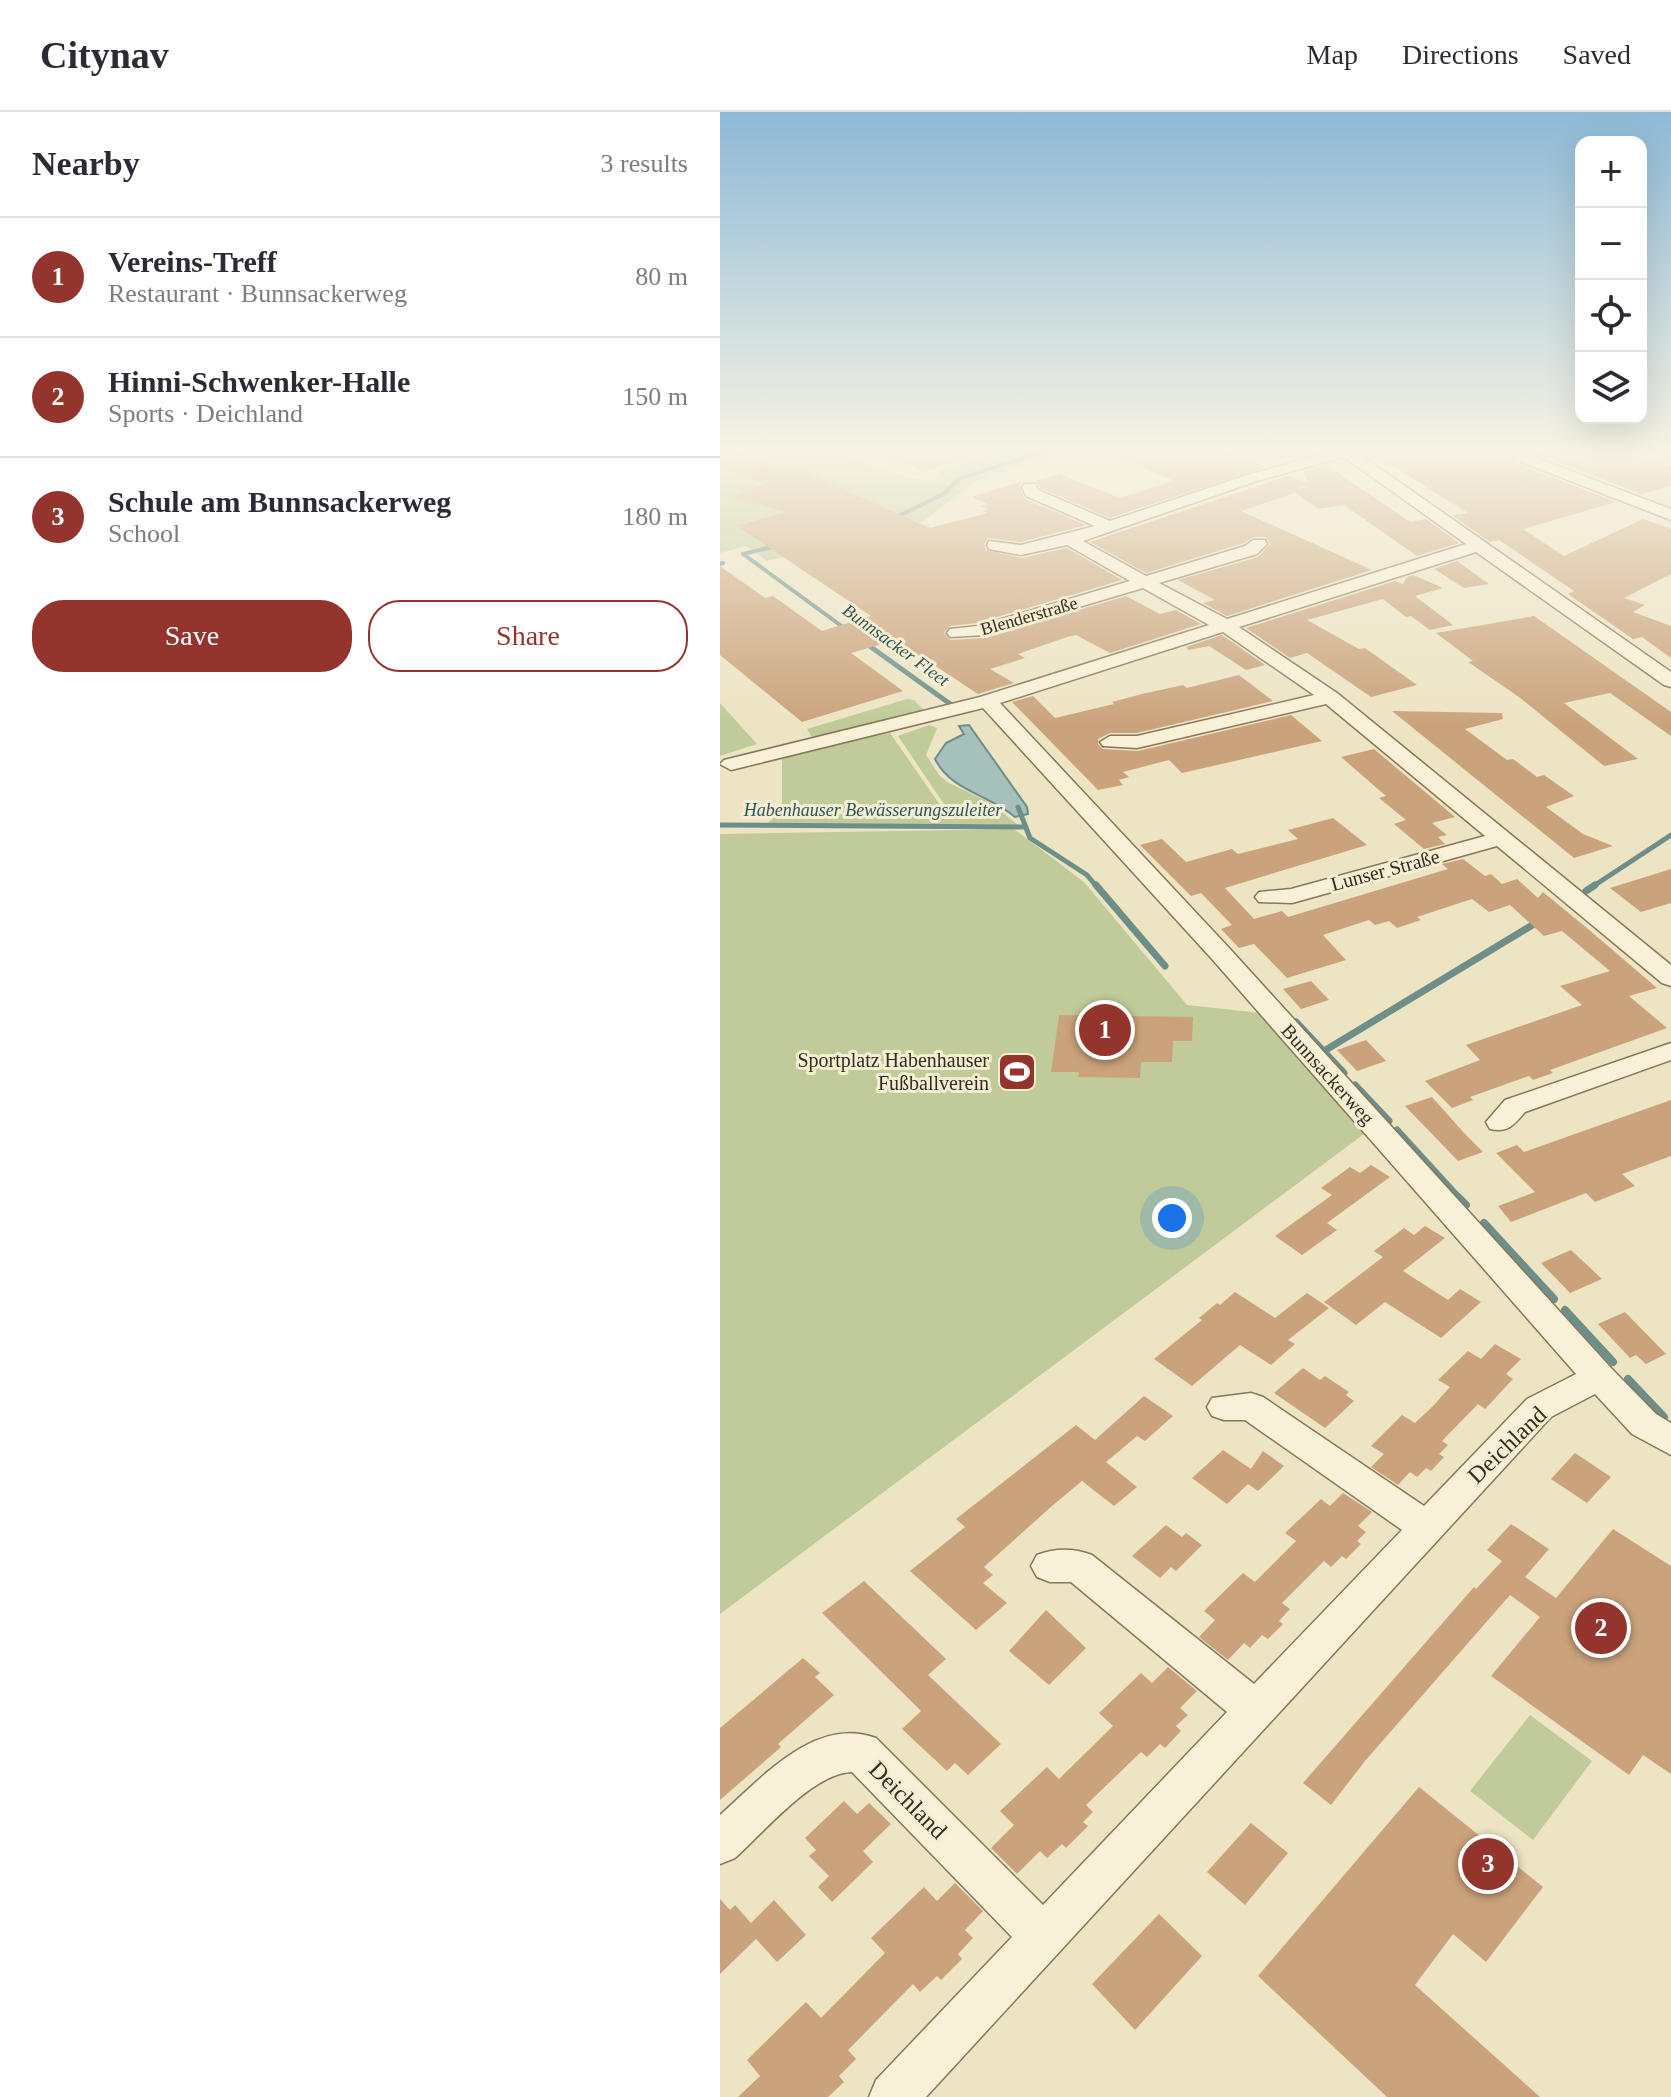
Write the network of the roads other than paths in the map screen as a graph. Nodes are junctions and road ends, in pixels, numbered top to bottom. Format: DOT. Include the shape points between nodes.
graph roads {
  1 [pos="1069,540"];
  2 [pos="1468,540"];
  3 [pos="1259,544"];
  4 [pos="995,545"];
  5 [pos="1477,546"];
  6 [pos="1147,582"];
  7 [pos="1227,627"];
  8 [pos="956,633"];
  9 [pos="1671,681"];
  10 [pos="1330,697"];
  11 [pos="987,701"];
  12 [pos="1110,742"];
  13 [pos="731,764"];
  14 [pos="1502,838"];
  15 [pos="1267,897"];
  16 [pos="1671,978"];
  17 [pos="1671,1051"];
  18 [pos="1500,1122"];
  19 [pos="1599,1377"];
  20 [pos="1224,1407"];
  21 [pos="1671,1441"];
  22 [pos="1426,1527"];
  23 [pos="1050,1566"];
  24 [pos="1255,1710"];
  25 [pos="720,1843"];
  26 [pos="1043,1937"];
  27 [pos="893,2097"];
  1 -- 4 [label="street" via="1021,550"];
  1 -- 6 [label="street"];
  2 -- 5 [label="street"];
  3 -- 6 [label="street, Blenderstraße"];
  5 -- 7 [label="street"];
  5 -- 9 [label="street"];
  6 -- 7 [label="street"];
  6 -- 8 [label="street, Blenderstraße" via="979,631"];
  7 -- 10 [label="street"];
  7 -- 11 [label="street"];
  10 -- 12 [label="street" via="1137,742"];
  10 -- 14 [label="street"];
  11 -- 13 [label="street"];
  11 -- 19 [label="street, Bunnsackerweg"];
  14 -- 15 [label="street, Lunser Straße" via="1292,896"];
  14 -- 16 [label="street"];
  17 -- 18 [label="street" via="1515,1106"];
  19 -- 21 [label="street, Bunnsackerweg" via="1644,1424"];
  19 -- 22 [label="street, Deichland" via="1539,1408"];
  20 -- 22 [label="street" via="1251,1406"];
  22 -- 24 [label="street, Deichland"];
  23 -- 24 [label="street" via="1079,1566"];
  24 -- 26 [label="street, Deichland"];
  25 -- 26 [label="street, Deichland" via="802,1770 834,1753 861,1752"];
  26 -- 27 [label="street, Deichland"];
}
